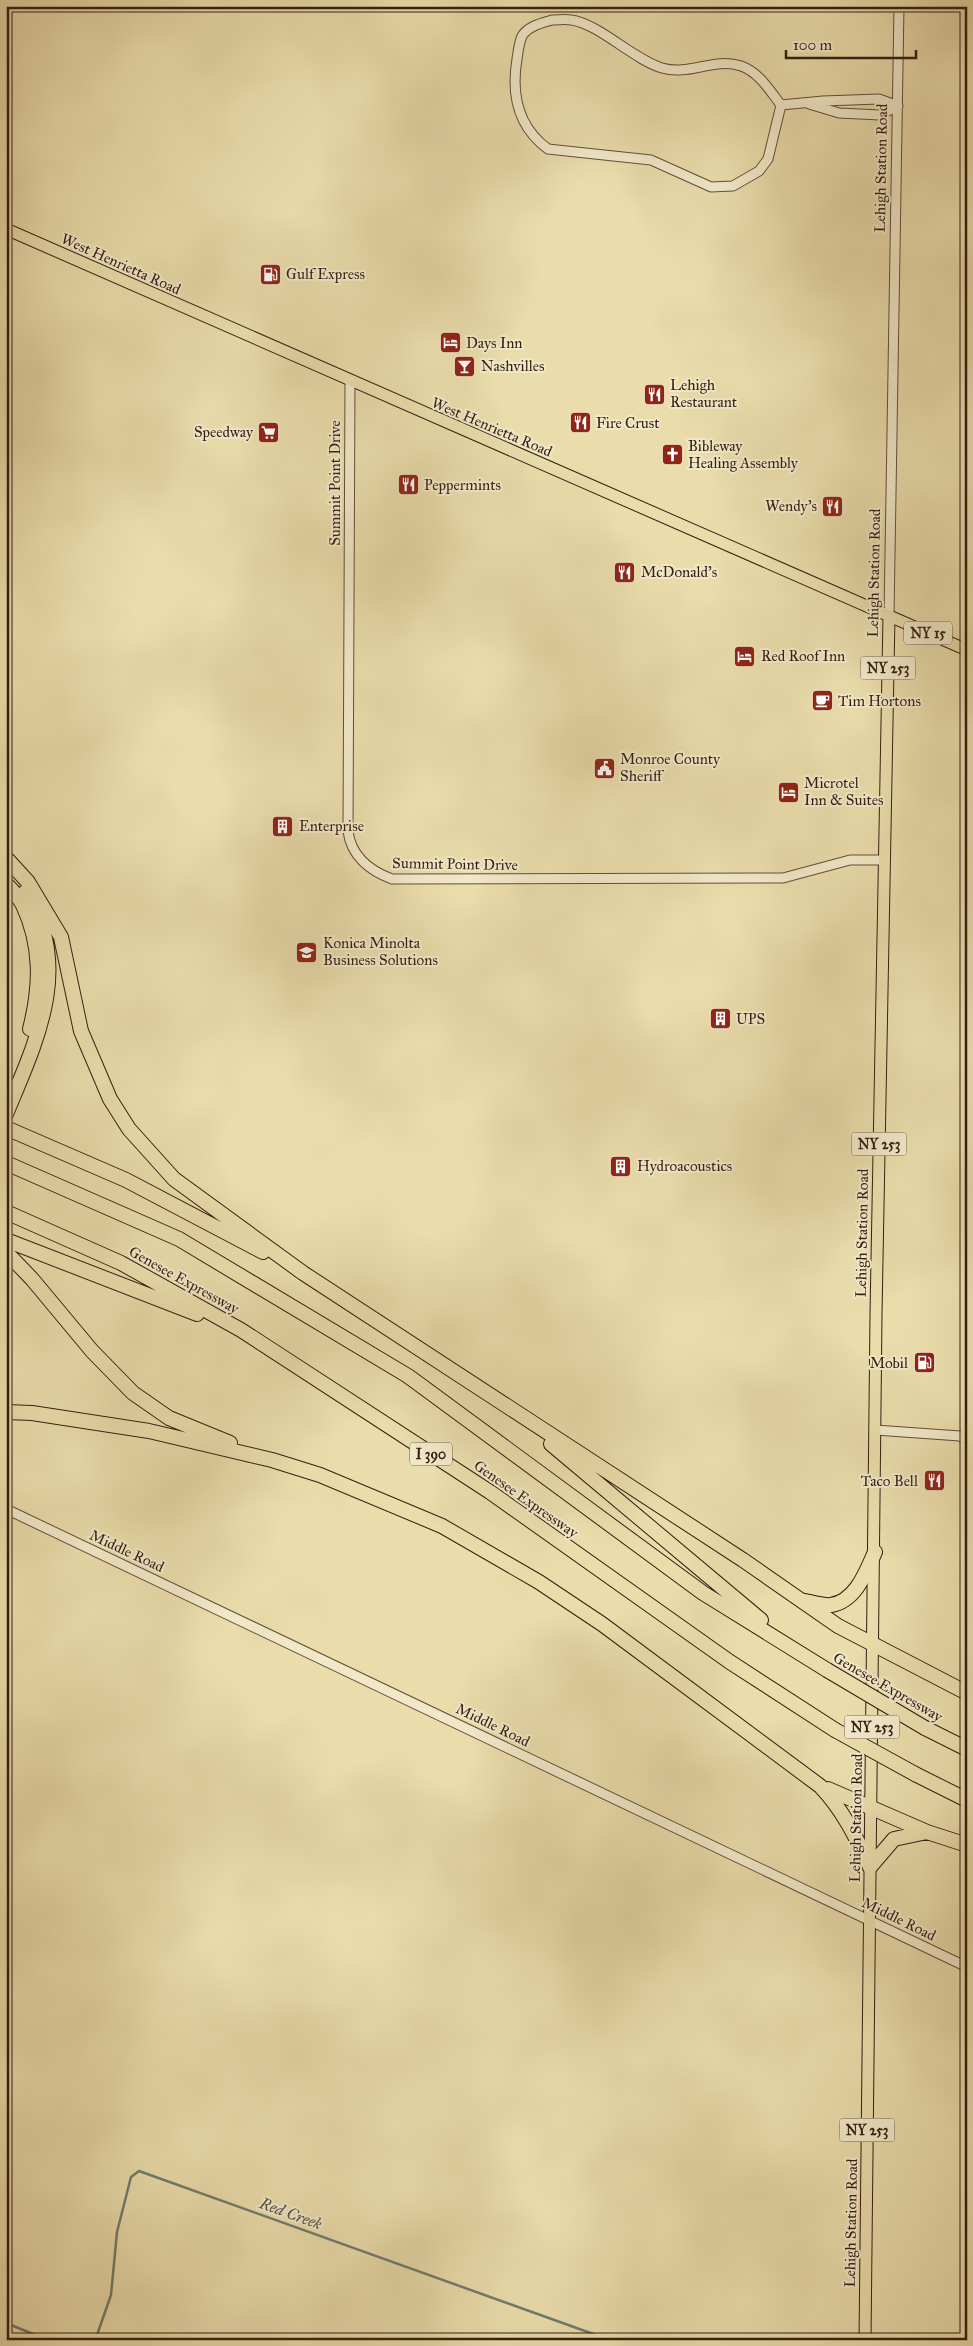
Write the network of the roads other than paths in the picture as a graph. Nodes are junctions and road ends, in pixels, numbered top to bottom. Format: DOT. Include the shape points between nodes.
graph roads {
  1 [pos="899,6"];
  2 [pos="808,104"];
  3 [pos="780,105"];
  4 [pos="898,106"];
  5 [pos="6,229"];
  6 [pos="350,381"];
  7 [pos="889,616"];
  8 [pos="967,650"];
  9 [pos="6,858"];
  10 [pos="884,860"];
  11 [pos="6,866"];
  12 [pos="6,884"];
  13 [pos="6,1089"];
  14 [pos="8,1110"];
  15 [pos="6,1128"];
  16 [pos="6,1163"];
  17 [pos="6,1212"];
  18 [pos="6,1240"];
  19 [pos="6,1252"];
  20 [pos="303,1273"];
  21 [pos="241,1330"];
  22 [pos="502,1403"];
  23 [pos="6,1412"];
  24 [pos="875,1430"];
  25 [pos="967,1440"];
  26 [pos="272,1460"];
  27 [pos="6,1509"];
  28 [pos="875,1552"];
  29 [pos="800,1601"];
  30 [pos="873,1645"];
  31 [pos="796,1649"];
  32 [pos="967,1693"];
  33 [pos="967,1749"];
  34 [pos="820,1786"];
  35 [pos="967,1800"];
  36 [pos="871,1809"];
  37 [pos="927,1832"];
  38 [pos="967,1845"];
  39 [pos="870,1867"];
  40 [pos="869,1920"];
  41 [pos="967,1967"];
  42 [pos="865,2340"];
  1 -- 4 [label="street, Lehigh Station Road"];
  2 -- 3 [label="street"];
  2 -- 4 [label="street" via="879,99"];
  2 -- 4 [label="street" via="839,113 880,115"];
  3 -- 3 [label="street" via="750,70 717,64 682,72 659,67 573,20 537,24 522,35 518,49 514,85 518,105 525,126 548,149 650,160 711,187 734,186 759,171 773,146"];
  4 -- 7 [label="street, Lehigh Station Road"];
  5 -- 6 [label="main road, West Henrietta Road / NY 15"];
  6 -- 7 [label="main road, West Henrietta Road / NY 15"];
  6 -- 10 [label="street, Summit Point Drive" via="348,831 354,851 372,870 392,879 783,878 850,860"];
  7 -- 8 [label="main road, West Henrietta Road / NY 15"];
  7 -- 10 [label="main road, Lehigh Station Road / NY 253"];
  9 -- 20 [label="highway" via="28,882 61,937 81,1031 110,1100 129,1129 174,1179"];
  10 -- 24 [label="main road, Lehigh Station Road / NY 253"];
  11 -- 14 [label="highway" via="30,900 47,948 49,977 40,1030"];
  12 -- 13 [label="highway" via="22,904 38,951 40,974 30,1028"];
  15 -- 20 [label="highway" via="126,1180"];
  16 -- 31 [label="highway, Genesee Expressway" via="179,1239 408,1376 703,1593"];
  17 -- 21 [label="highway, Genesee Expressway / I 390" via="121,1263"];
  18 -- 21 [label="highway"];
  19 -- 26 [label="highway" via="133,1393 169,1418"];
  20 -- 22 [label="highway"];
  21 -- 35 [label="highway, Genesee Expressway / I 390, bridge" via="490,1492 730,1662 835,1730"];
  22 -- 29 [label="highway" via="743,1560"];
  22 -- 31 [label="highway"];
  23 -- 26 [label="highway" via="149,1430"];
  24 -- 25 [label="street" via="960,1436"];
  24 -- 28 [label="main road, Lehigh Station Road / NY 253"];
  26 -- 34 [label="highway" via="320,1475 442,1526 539,1582 602,1624"];
  27 -- 40 [label="street, Middle Road"];
  28 -- 29 [label="highway" via="854,1592 842,1602 830,1606"];
  28 -- 30 [label="main road, Lehigh Station Road / NY 253"];
  29 -- 30 [label="highway"];
  30 -- 32 [label="highway"];
  30 -- 36 [label="main road, Lehigh Station Road / NY 253"];
  31 -- 33 [label="highway, Genesee Expressway, bridge" via="925,1728"];
  34 -- 36 [label="highway"];
  34 -- 39 [label="highway" via="836,1802 851,1826"];
  36 -- 37 [label="highway"];
  36 -- 39 [label="main road, Lehigh Station Road / NY 253"];
  37 -- 38 [label="highway"];
  37 -- 39 [label="highway" via="894,1839"];
  39 -- 40 [label="main road, Lehigh Station Road / NY 253"];
  40 -- 41 [label="street, Middle Road"];
  40 -- 42 [label="main road, Lehigh Station Road / NY 253"];
}
